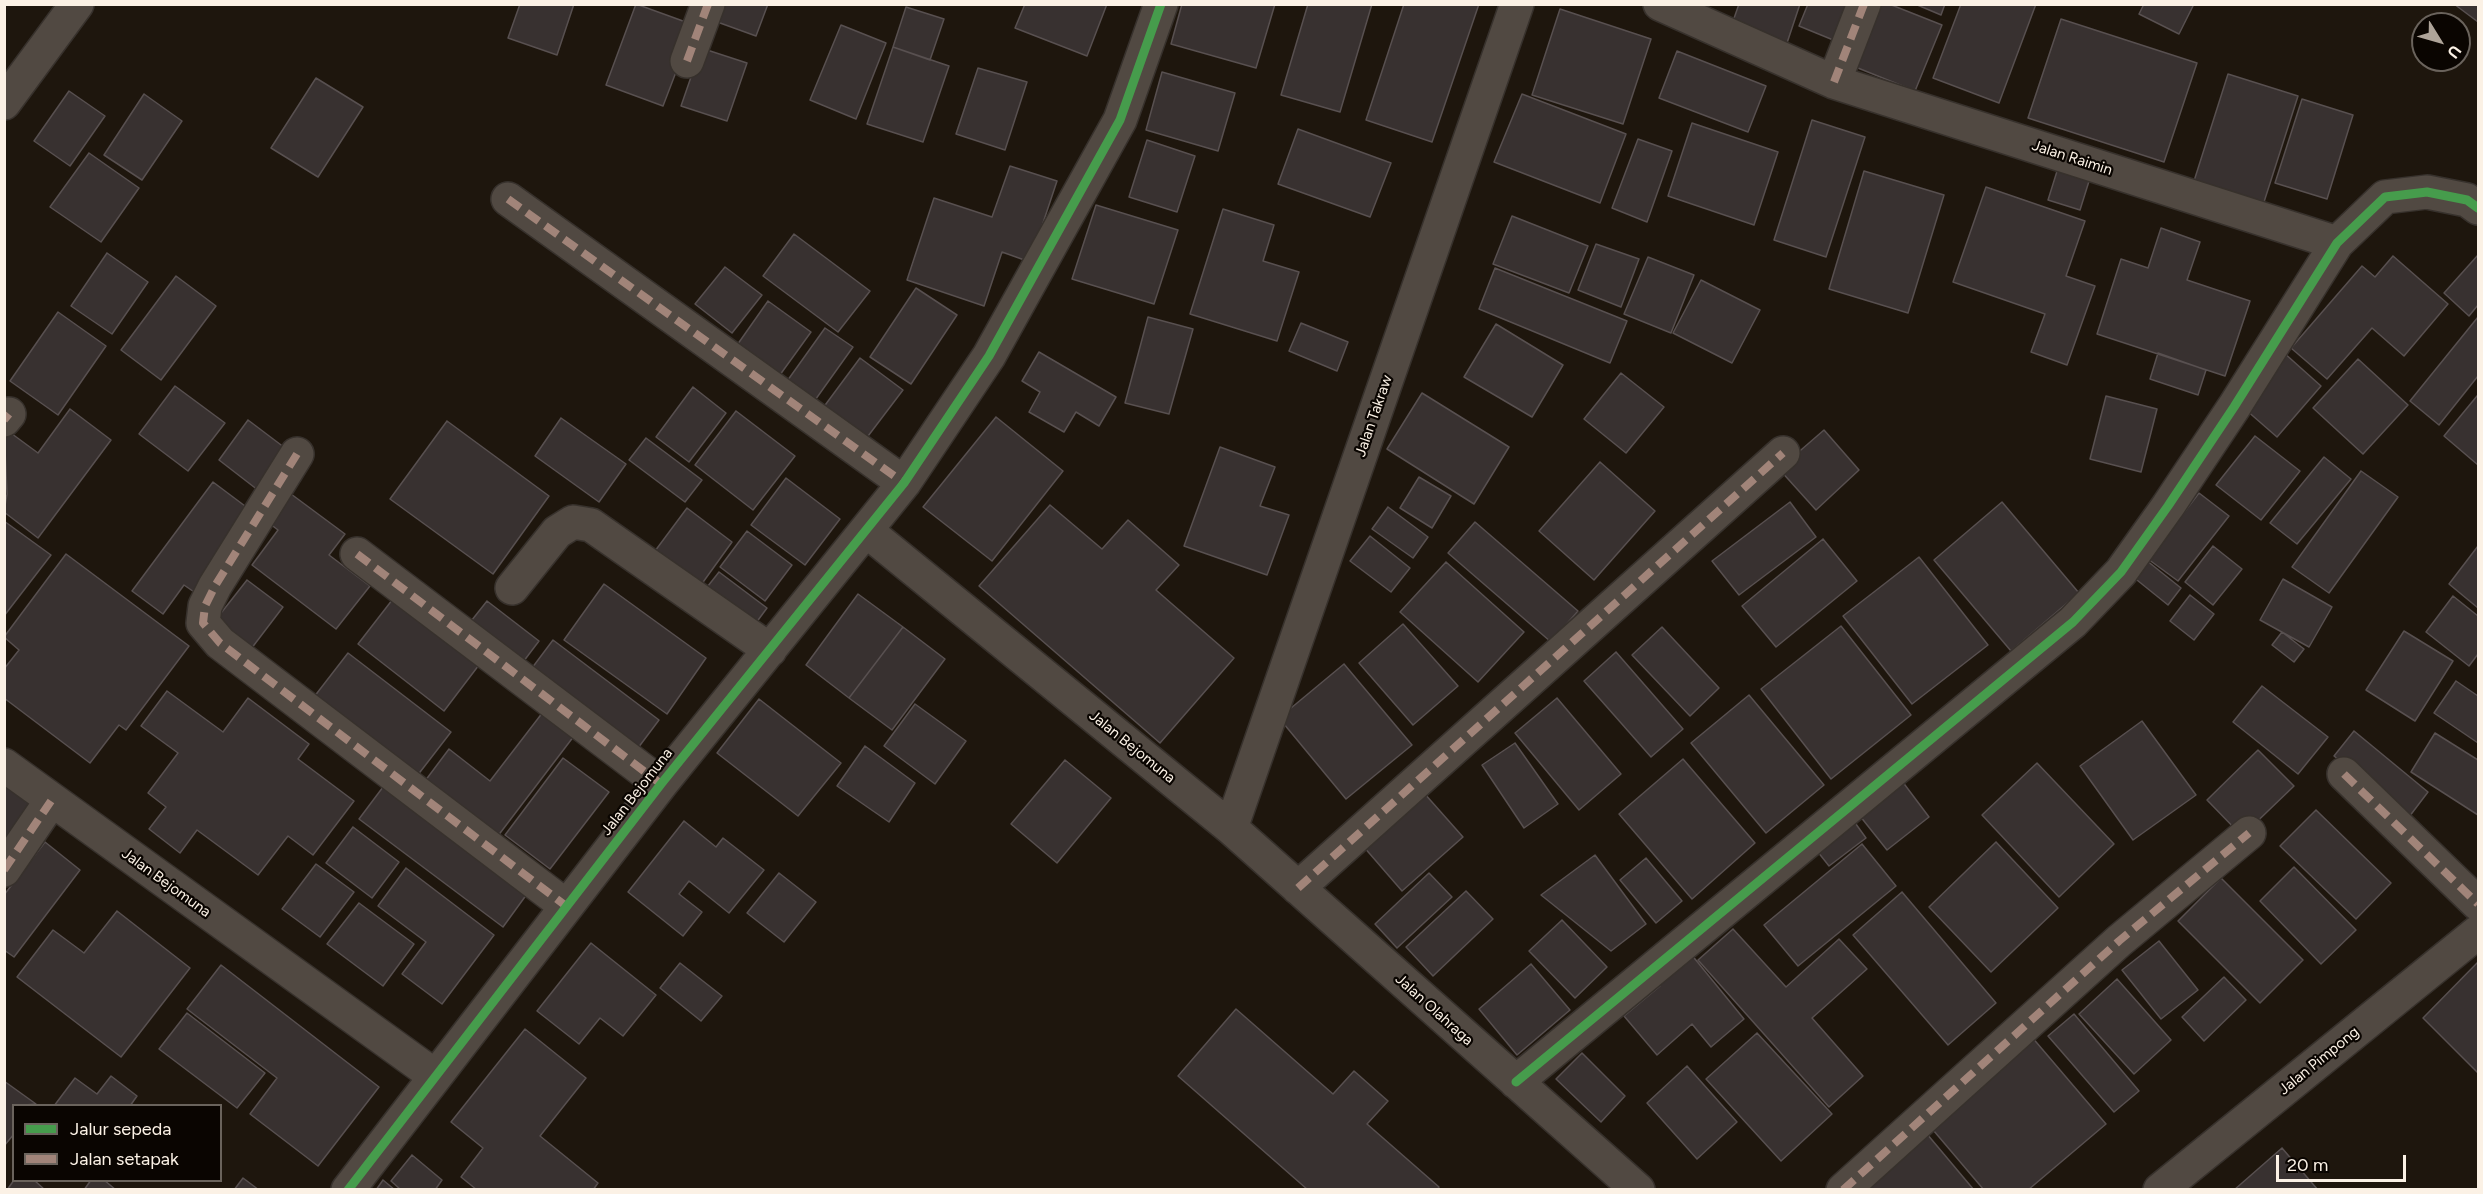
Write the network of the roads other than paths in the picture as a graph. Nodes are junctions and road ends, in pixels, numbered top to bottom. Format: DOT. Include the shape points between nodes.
graph roads {
  1 [pos="77,4"];
  2 [pos="708,4"];
  3 [pos="1161,4"];
  4 [pos="1517,4"];
  5 [pos="1660,4"];
  6 [pos="1864,4"];
  7 [pos="687,62"];
  8 [pos="1834,82"];
  9 [pos="4,103"];
  10 [pos="508,199"];
  11 [pos="2478,208"];
  12 [pos="2337,243"];
  13 [pos="1783,453"];
  14 [pos="297,454"];
  15 [pos="904,483"];
  16 [pos="868,532"];
  17 [pos="357,554"];
  18 [pos="512,588"];
  19 [pos="770,650"];
  20 [pos="4,765"];
  21 [pos="2344,774"];
  22 [pos="661,784"];
  23 [pos="51,801"];
  24 [pos="1231,828"];
  25 [pos="2248,833"];
  26 [pos="4,870"];
  27 [pos="1298,888"];
  28 [pos="2478,904"];
  29 [pos="566,906"];
  30 [pos="2478,932"];
  31 [pos="435,1076"];
  32 [pos="1516,1082"];
  33 [pos="348,1190"];
  34 [pos="1638,1190"];
  35 [pos="1843,1190"];
  36 [pos="2160,1190"];
  1 -- 9 [label="street"];
  2 -- 7 [label="street"];
  3 -- 15 [label="street" via="1120,120 989,356"];
  4 -- 24 [label="street, Jalan Takraw"];
  5 -- 8 [label="street, Jalan Raimin"];
  6 -- 8 [label="street"];
  8 -- 12 [label="street, Jalan Raimin"];
  10 -- 15 [label="street"];
  11 -- 12 [label="street" via="2467,200 2427,192 2385,197"];
  12 -- 32 [label="street" via="2168,506 2121,572 2073,622"];
  13 -- 27 [label="street"];
  14 -- 29 [label="street" via="215,586 205,606 203,623 220,643"];
  15 -- 16 [label="street"];
  16 -- 19 [label="street, Jalan Bejomuna"];
  16 -- 24 [label="street, Jalan Bejomuna"];
  17 -- 22 [label="street"];
  18 -- 19 [label="street" via="557,532 573,522 591,525"];
  19 -- 22 [label="street, Jalan Bejomuna"];
  20 -- 23 [label="street, Jalan Bejomuna"];
  21 -- 28 [label="street"];
  22 -- 29 [label="street, Jalan Bejomuna"];
  23 -- 26 [label="street"];
  23 -- 31 [label="street, Jalan Bejomuna"];
  24 -- 27 [label="street, Jalan Olahraga"];
  25 -- 35 [label="street" via="2119,941"];
  27 -- 32 [label="street, Jalan Olahraga"];
  29 -- 31 [label="street, Jalan Bejomuna"];
  30 -- 36 [label="street, Jalan Pimpong"];
  31 -- 33 [label="street"];
  32 -- 34 [label="street, Jalan Olahraga"];
}
